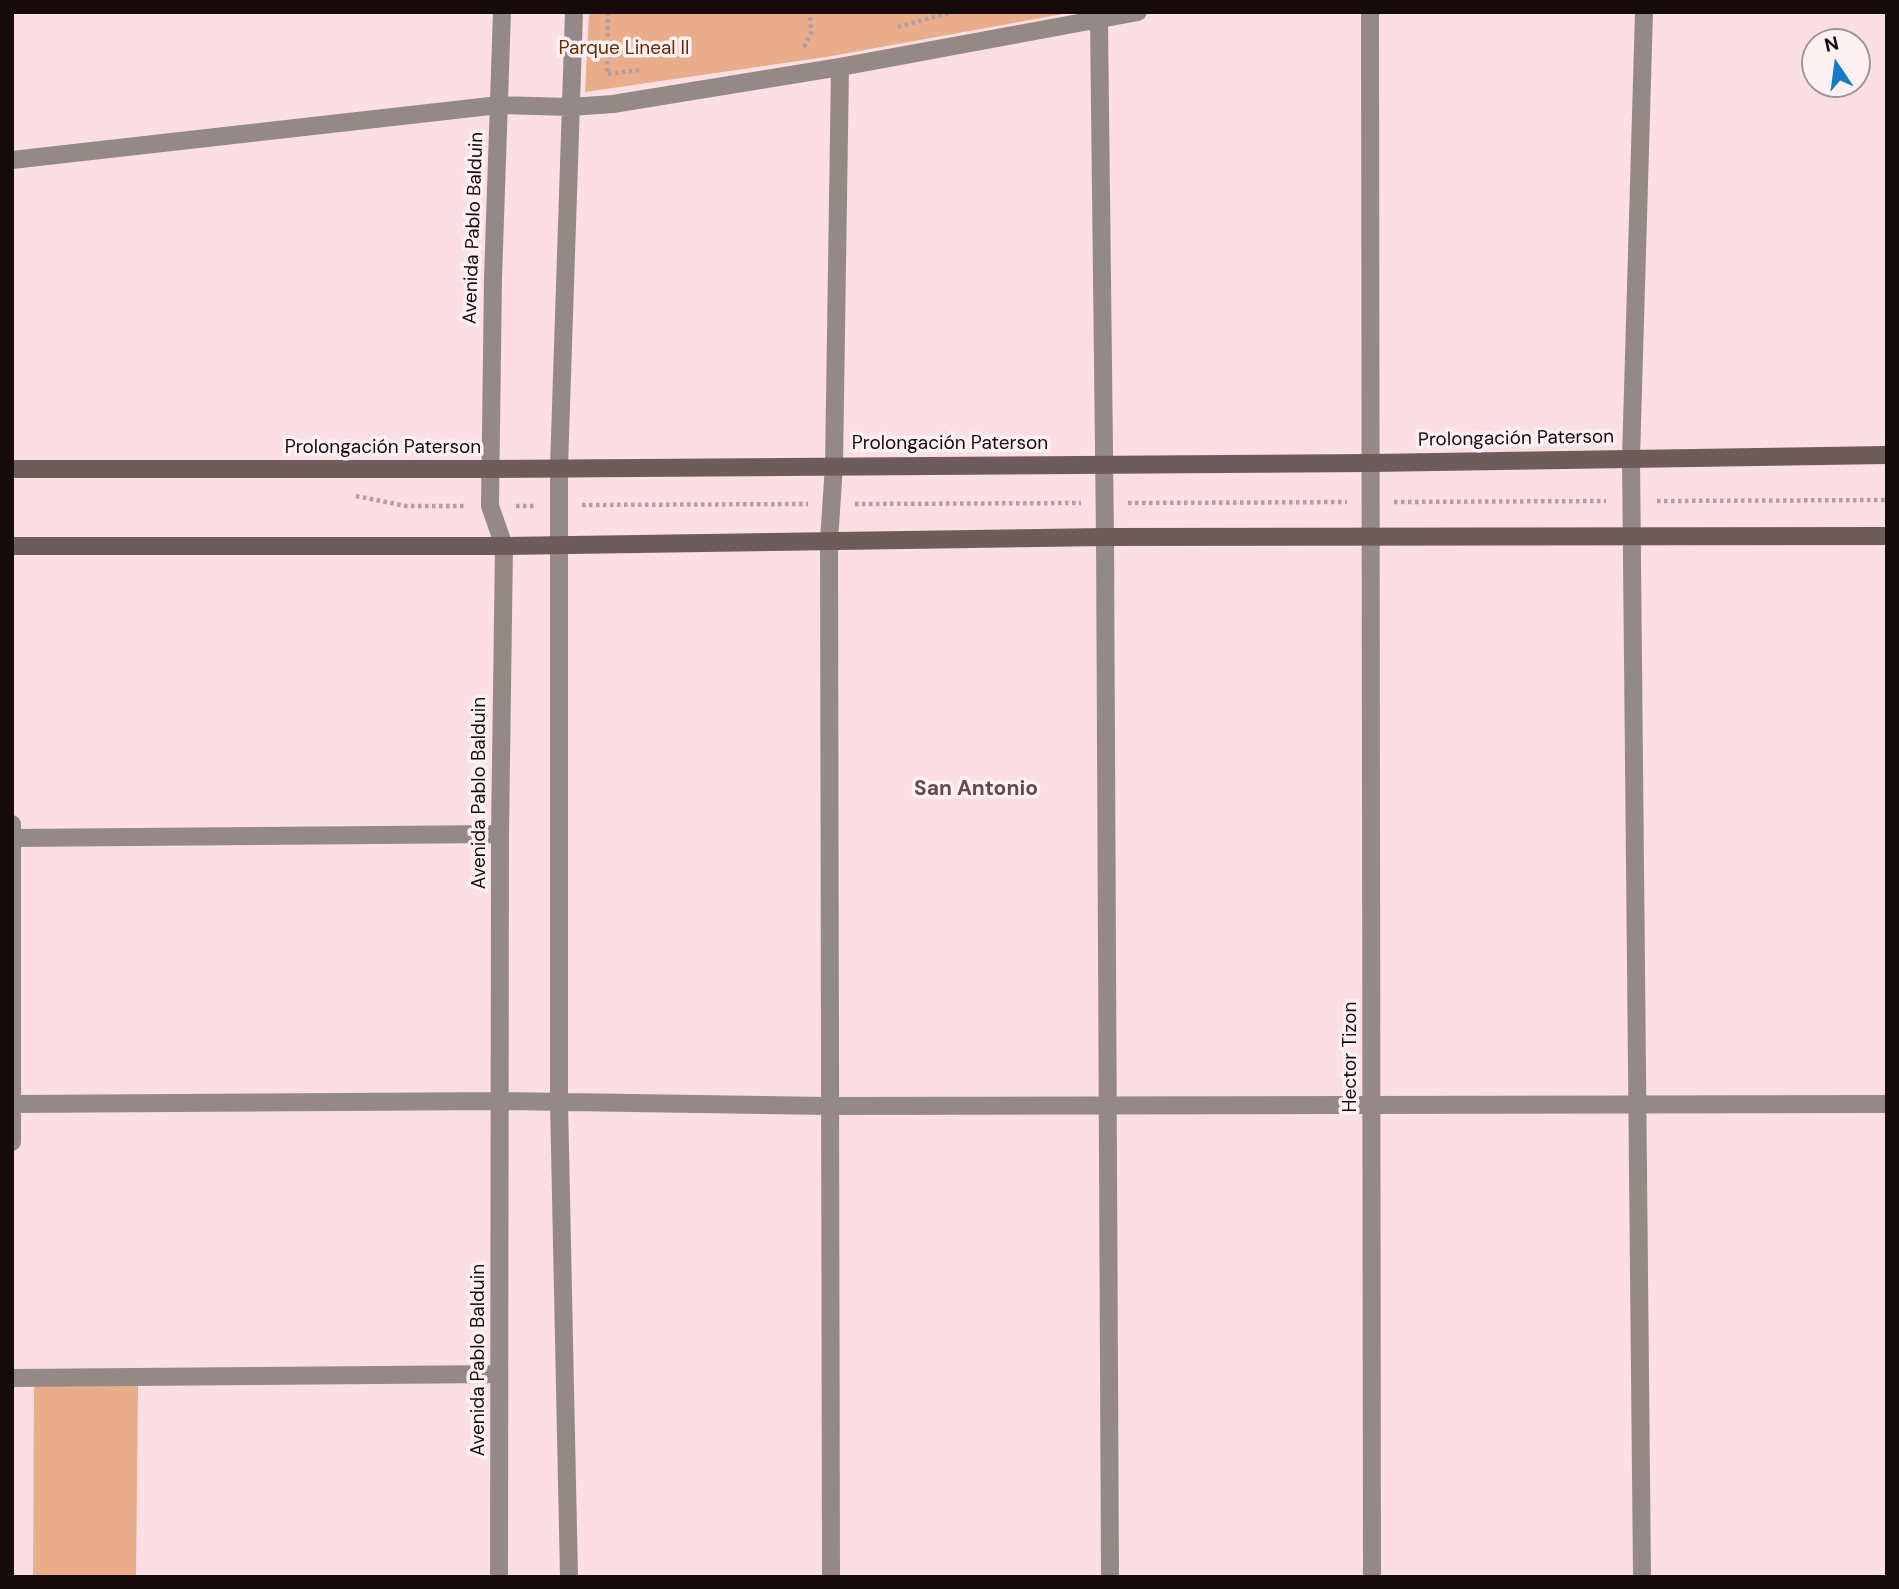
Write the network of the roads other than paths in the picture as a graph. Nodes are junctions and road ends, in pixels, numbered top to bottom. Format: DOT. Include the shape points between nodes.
graph roads {
  1 [pos="502,12"];
  2 [pos="574,12"];
  3 [pos="1138,12"];
  4 [pos="1370,12"];
  5 [pos="1644,12"];
  6 [pos="1098,20"];
  7 [pos="840,66"];
  8 [pos="499,105"];
  9 [pos="570,107"];
  10 [pos="12,160"];
  11 [pos="1887,456"];
  12 [pos="1632,458"];
  13 [pos="1371,463"];
  14 [pos="834,465"];
  15 [pos="1104,465"];
  16 [pos="559,467"];
  17 [pos="12,469"];
  18 [pos="491,469"];
  19 [pos="1632,536"];
  20 [pos="1887,536"];
  21 [pos="1105,537"];
  22 [pos="1372,537"];
  23 [pos="829,541"];
  24 [pos="560,545"];
  25 [pos="12,546"];
  26 [pos="504,546"];
  27 [pos="12,824"];
  28 [pos="500,834"];
  29 [pos="12,838"];
  30 [pos="502,1101"];
  31 [pos="559,1102"];
  32 [pos="13,1104"];
  33 [pos="1639,1104"];
  34 [pos="1887,1104"];
  35 [pos="828,1105"];
  36 [pos="1108,1105"];
  37 [pos="1372,1105"];
  38 [pos="12,1142"];
  39 [pos="499,1374"];
  40 [pos="12,1378"];
  41 [pos="499,1577"];
  42 [pos="569,1577"];
  43 [pos="831,1577"];
  44 [pos="1110,1577"];
  45 [pos="1372,1577"];
  46 [pos="1642,1577"];
  1 -- 8 [label="street, Avenida Pablo Balduin"];
  2 -- 9 [label="street"];
  3 -- 6 [label="street"];
  4 -- 13 [label="street, Hector Tizon"];
  5 -- 12 [label="street"];
  6 -- 7 [label="street"];
  6 -- 15 [label="street"];
  7 -- 9 [label="street"];
  7 -- 14 [label="street"];
  8 -- 9 [label="street"];
  8 -- 10 [label="street"];
  8 -- 18 [label="street, Avenida Pablo Balduin"];
  9 -- 16 [label="street"];
  11 -- 12 [label="street, Prolongación Paterson"];
  12 -- 13 [label="street, Prolongación Paterson"];
  12 -- 19 [label="street"];
  13 -- 15 [label="street, Prolongación Paterson"];
  13 -- 22 [label="street, Hector Tizon"];
  14 -- 15 [label="street, Prolongación Paterson"];
  14 -- 16 [label="street, Prolongación Paterson"];
  14 -- 23 [label="street"];
  15 -- 21 [label="street"];
  16 -- 18 [label="street, Prolongación Paterson"];
  16 -- 24 [label="street"];
  17 -- 18 [label="street, Prolongación Paterson"];
  18 -- 26 [label="street, Avenida Pablo Balduin" via="490,506"];
  19 -- 20 [label="street"];
  19 -- 22 [label="street"];
  19 -- 33 [label="street"];
  21 -- 22 [label="street"];
  21 -- 23 [label="street"];
  21 -- 36 [label="street"];
  22 -- 37 [label="street, Hector Tizon"];
  23 -- 24 [label="street"];
  23 -- 35 [label="street"];
  24 -- 26 [label="street"];
  24 -- 31 [label="street"];
  25 -- 26 [label="street"];
  26 -- 28 [label="street, Avenida Pablo Balduin"];
  27 -- 29 [label="street"];
  28 -- 29 [label="street"];
  28 -- 30 [label="street, Avenida Pablo Balduin"];
  29 -- 32 [label="street"];
  30 -- 31 [label="street"];
  30 -- 32 [label="street"];
  30 -- 39 [label="street, Avenida Pablo Balduin"];
  31 -- 35 [label="street"];
  31 -- 42 [label="street"];
  32 -- 38 [label="street"];
  33 -- 34 [label="street"];
  33 -- 37 [label="street"];
  33 -- 46 [label="street"];
  35 -- 36 [label="street"];
  35 -- 43 [label="street"];
  36 -- 37 [label="street"];
  36 -- 44 [label="street"];
  37 -- 45 [label="street, Hector Tizon"];
  39 -- 40 [label="street"];
  39 -- 41 [label="street, Avenida Pablo Balduin"];
}
